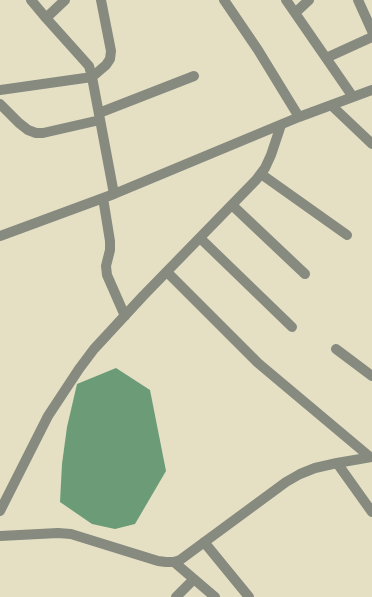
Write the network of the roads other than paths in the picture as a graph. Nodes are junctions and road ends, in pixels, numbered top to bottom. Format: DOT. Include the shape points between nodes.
graph roads {
  1 [pos="31,0"];
  2 [pos="65,0"];
  3 [pos="101,0"];
  4 [pos="224,0"];
  5 [pos="286,0"];
  6 [pos="309,0"];
  7 [pos="358,0"];
  8 [pos="295,13"];
  9 [pos="46,18"];
  10 [pos="372,31"];
  11 [pos="372,37"];
  12 [pos="326,58"];
  13 [pos="194,76"];
  14 [pos="92,77"];
  15 [pos="0,90"];
  16 [pos="372,90"];
  17 [pos="353,97"];
  18 [pos="0,104"];
  19 [pos="331,105"];
  20 [pos="100,116"];
  21 [pos="299,117"];
  22 [pos="281,125"];
  23 [pos="372,144"];
  24 [pos="261,174"];
  25 [pos="114,194"];
  26 [pos="102,198"];
  27 [pos="232,205"];
  28 [pos="347,235"];
  29 [pos="0,236"];
  30 [pos="200,238"];
  31 [pos="167,272"];
  32 [pos="305,274"];
  33 [pos="126,316"];
  34 [pos="292,327"];
  35 [pos="336,349"];
  36 [pos="372,376"];
  37 [pos="371,457"];
  38 [pos="337,462"];
  39 [pos="0,511"];
  40 [pos="372,512"];
  41 [pos="0,536"];
  42 [pos="204,542"];
  43 [pos="174,562"];
  44 [pos="194,579"];
  45 [pos="176,597"];
  46 [pos="215,597"];
  47 [pos="248,597"];
  1 -- 9 [label="street"];
  2 -- 9 [label="street"];
  3 -- 14 [label="street" via="111,51 106,65"];
  4 -- 21 [label="street"];
  5 -- 8 [label="street"];
  6 -- 8 [label="street"];
  7 -- 10 [label="street"];
  8 -- 12 [label="street"];
  9 -- 14 [label="street" via="89,66"];
  11 -- 12 [label="street"];
  12 -- 17 [label="street"];
  13 -- 20 [label="street"];
  14 -- 15 [label="street"];
  14 -- 20 [label="street"];
  16 -- 17 [label="street"];
  17 -- 19 [label="street"];
  18 -- 20 [label="street" via="19,123 36,133"];
  19 -- 21 [label="street"];
  19 -- 23 [label="street"];
  20 -- 25 [label="street"];
  21 -- 22 [label="street"];
  22 -- 24 [label="street" via="271,155"];
  22 -- 25 [label="street"];
  24 -- 27 [label="street"];
  24 -- 28 [label="street"];
  25 -- 26 [label="street"];
  26 -- 29 [label="street"];
  26 -- 33 [label="street" via="110,241 107,275"];
  27 -- 30 [label="street"];
  27 -- 32 [label="street"];
  30 -- 31 [label="street"];
  30 -- 34 [label="street"];
  31 -- 33 [label="street"];
  31 -- 37 [label="street" via="258,363"];
  33 -- 39 [label="street" via="94,349 64,391 48,416"];
  35 -- 36 [label="street"];
  37 -- 38 [label="street"];
  38 -- 40 [label="street"];
  38 -- 42 [label="street" via="315,468 286,482"];
  41 -- 43 [label="street" via="71,534 158,561"];
  42 -- 43 [label="street"];
  42 -- 47 [label="street"];
  43 -- 44 [label="street"];
  44 -- 45 [label="street"];
  44 -- 46 [label="street"];
}
